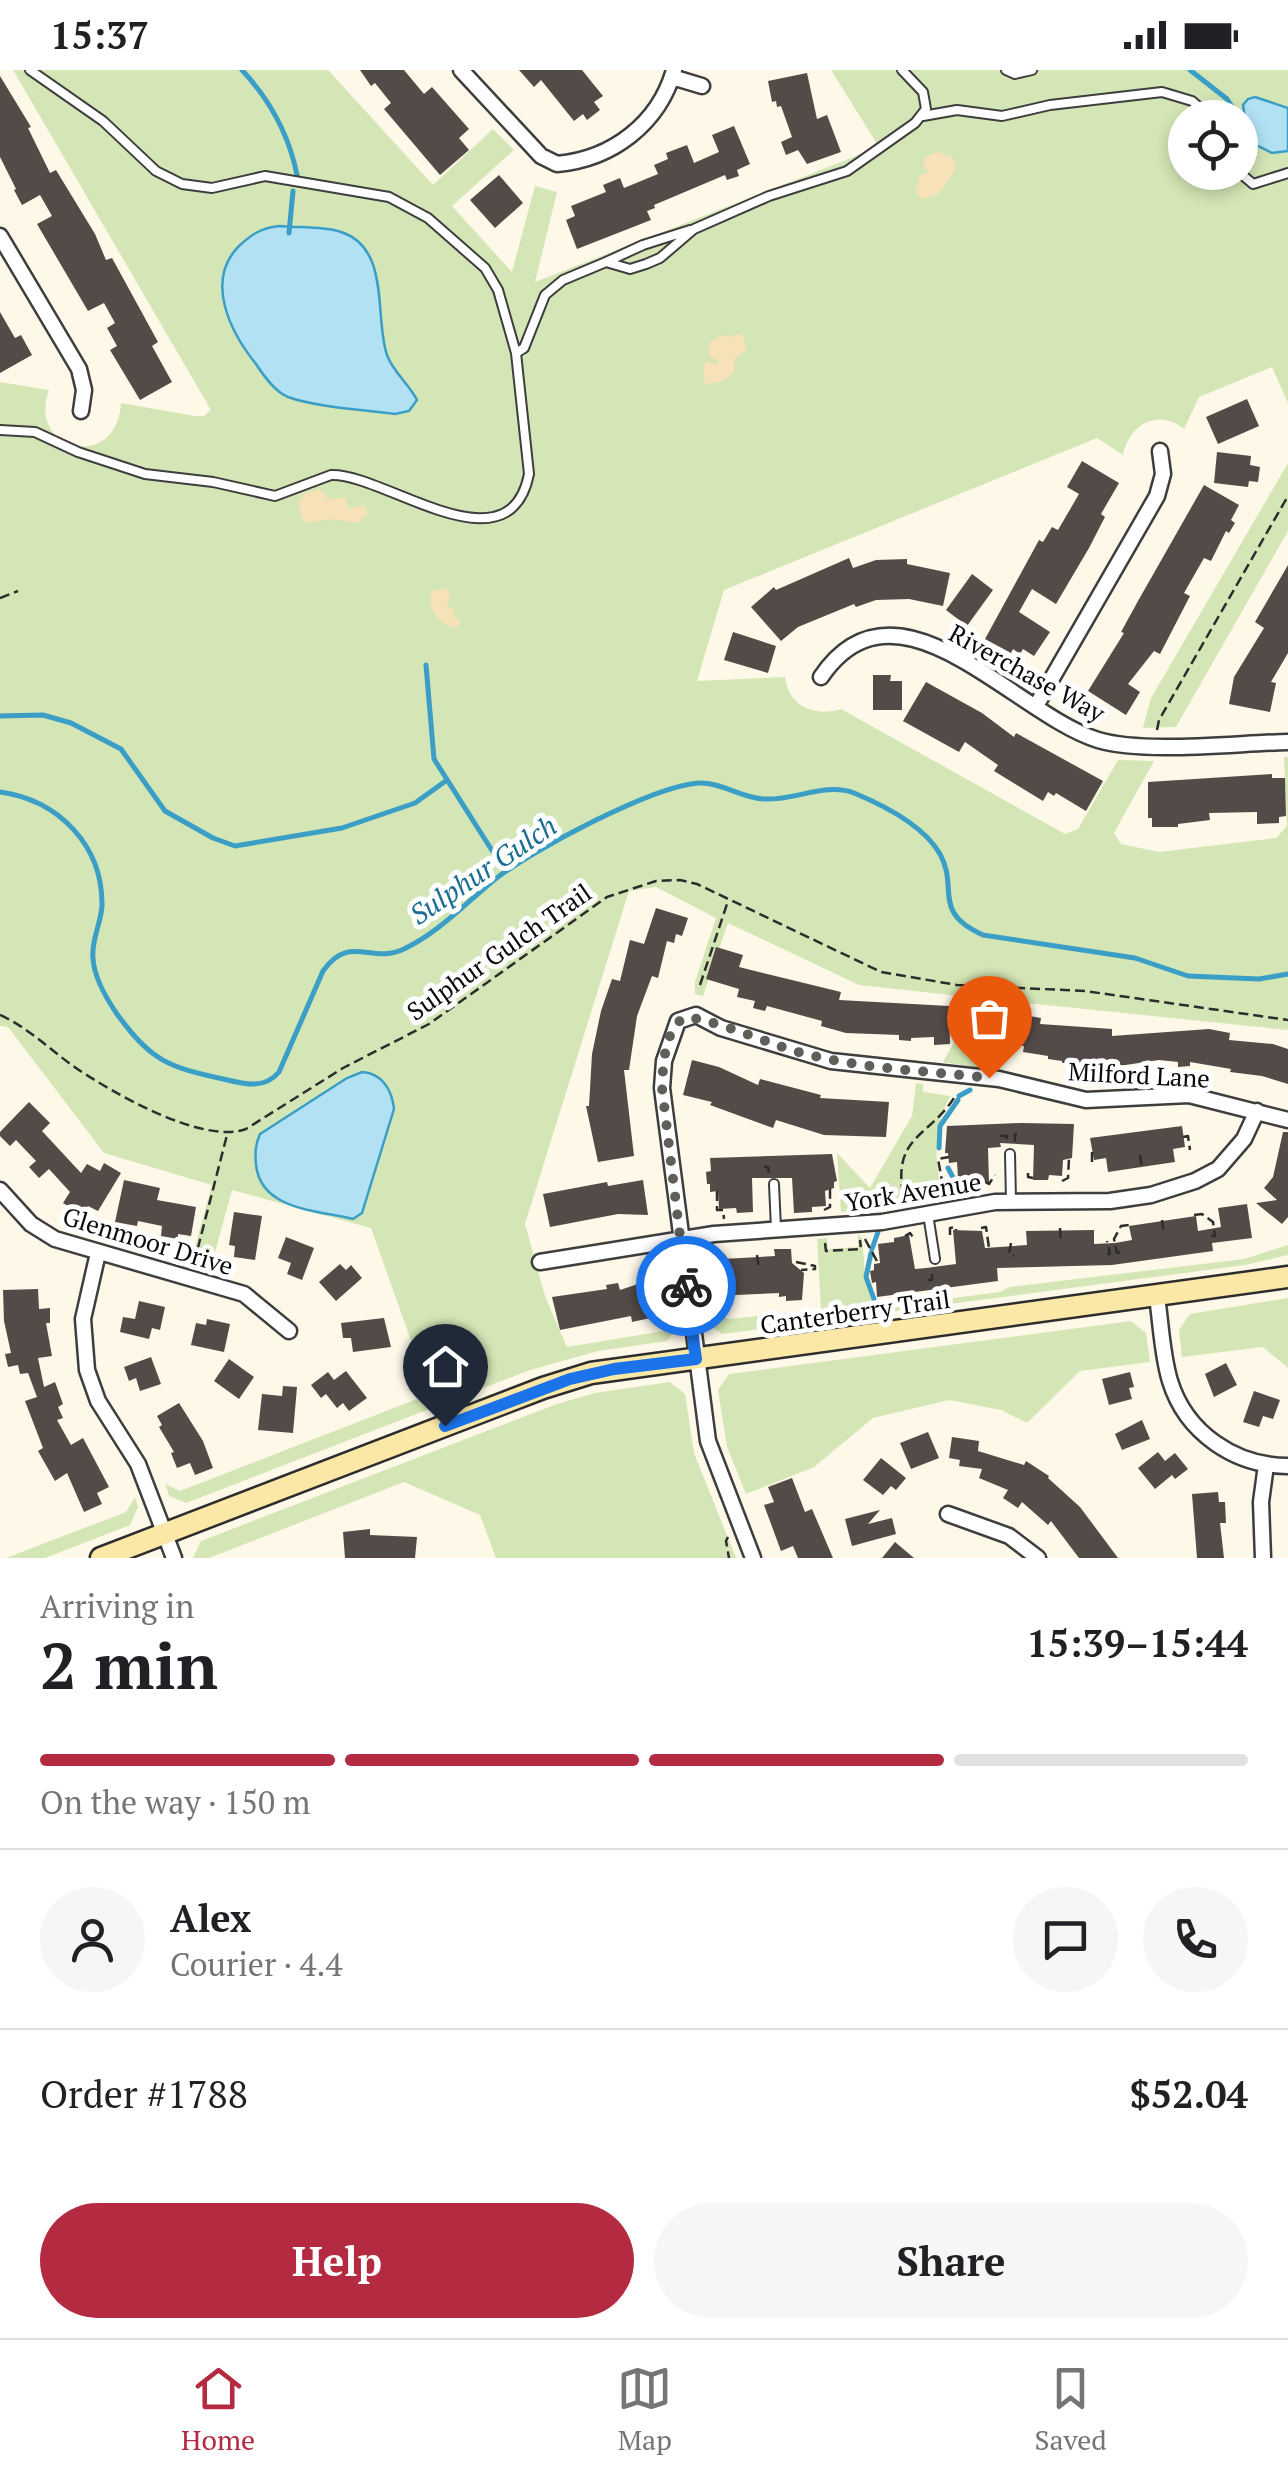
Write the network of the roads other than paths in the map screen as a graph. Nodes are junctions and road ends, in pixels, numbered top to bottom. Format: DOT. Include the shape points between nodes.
graph roads {
  1 [pos="30,70"];
  2 [pos="461,70"];
  3 [pos="902,70"];
  4 [pos="1006,70"];
  5 [pos="1032,70"];
  6 [pos="673,74"];
  7 [pos="702,86"];
  8 [pos="1187,100"];
  9 [pos="924,116"];
  10 [pos="1288,172"];
  11 [pos="1258,182"];
  12 [pos="694,229"];
  13 [pos="0,236"];
  14 [pos="606,262"];
  15 [pos="516,353"];
  16 [pos="81,412"];
  17 [pos="0,430"];
  18 [pos="1160,451"];
  19 [pos="821,677"];
  20 [pos="1036,706"];
  21 [pos="1288,742"];
  22 [pos="1257,1111"];
  23 [pos="1288,1120"];
  24 [pos="1010,1154"];
  25 [pos="774,1184"];
  26 [pos="0,1190"];
  27 [pos="1011,1200"];
  28 [pos="928,1214"];
  29 [pos="776,1229"];
  30 [pos="680,1239"];
  31 [pos="98,1254"];
  32 [pos="935,1259"];
  33 [pos="540,1262"];
  34 [pos="1288,1277"];
  35 [pos="1157,1297"];
  36 [pos="289,1331"];
  37 [pos="696,1359"];
  38 [pos="1266,1465"];
  39 [pos="1288,1466"];
  40 [pos="948,1514"];
  41 [pos="165,1533"];
  42 [pos="101,1558"];
  43 [pos="174,1558"];
  44 [pos="753,1558"];
  45 [pos="1038,1558"];
  46 [pos="1263,1558"];
  1 -- 15 [label="lane" via="182,184 212,188 265,176 406,204 492,278"];
  2 -- 6 [label="street" via="541,156 557,164 634,134 660,106"];
  3 -- 9 [label="lane" via="923,92"];
  4 -- 5 [label="lane"];
  6 -- 7 [label="street"];
  8 -- 9 [label="lane" via="1168,92 1002,116 957,110"];
  9 -- 12 [label="lane" via="859,166"];
  10 -- 11 [label="lane"];
  12 -- 14 [label="lane"];
  12 -- 14 [label="lane" via="646,264 630,269"];
  13 -- 16 [label="street" via="79,370"];
  14 -- 15 [label="lane" via="546,295"];
  15 -- 17 [label="lane" via="529,474 512,507 494,517 434,510 340,475 275,496 145,474 35,432"];
  18 -- 20 [label="street" via="1163,474 1156,496"];
  19 -- 20 [label="street, Riverchase Way" via="852,643 899,635 941,650"];
  20 -- 21 [label="street, Riverchase Way" via="1083,734 1116,744"];
  22 -- 23 [label="street, Milford Lane"];
  22 -- 27 [label="street, York Avenue" via="1235,1153 1195,1181 1128,1199"];
  22 -- 30 [label="street, Milford Lane" via="1180,1094 1086,1100 999,1079 831,1061 696,1016 683,1018 674,1027 663,1070"];
  24 -- 27 [label="lane"];
  25 -- 29 [label="lane"];
  26 -- 31 [label="street, Glenmoor Drive" via="38,1230"];
  27 -- 28 [label="street, York Avenue"];
  28 -- 29 [label="street, York Avenue"];
  28 -- 32 [label="lane"];
  29 -- 30 [label="street, York Avenue"];
  30 -- 33 [label="street, York Avenue"];
  30 -- 37 [label="street"];
  31 -- 36 [label="street, Glenmoor Drive" via="244,1294"];
  31 -- 41 [label="street" via="83,1318 87,1370 98,1402 138,1464"];
  34 -- 35 [label="street, Canterberry Trail"];
  35 -- 37 [label="street, Canterberry Trail"];
  35 -- 38 [label="street" via="1167,1370 1186,1415 1228,1452"];
  37 -- 41 [label="street, Canterberry Trail" via="570,1379"];
  37 -- 44 [label="street" via="711,1453"];
  38 -- 39 [label="street"];
  38 -- 46 [label="street"];
  40 -- 45 [label="street" via="1009,1536"];
  41 -- 42 [label="street, Canterberry Trail"];
  41 -- 43 [label="street"];
}
